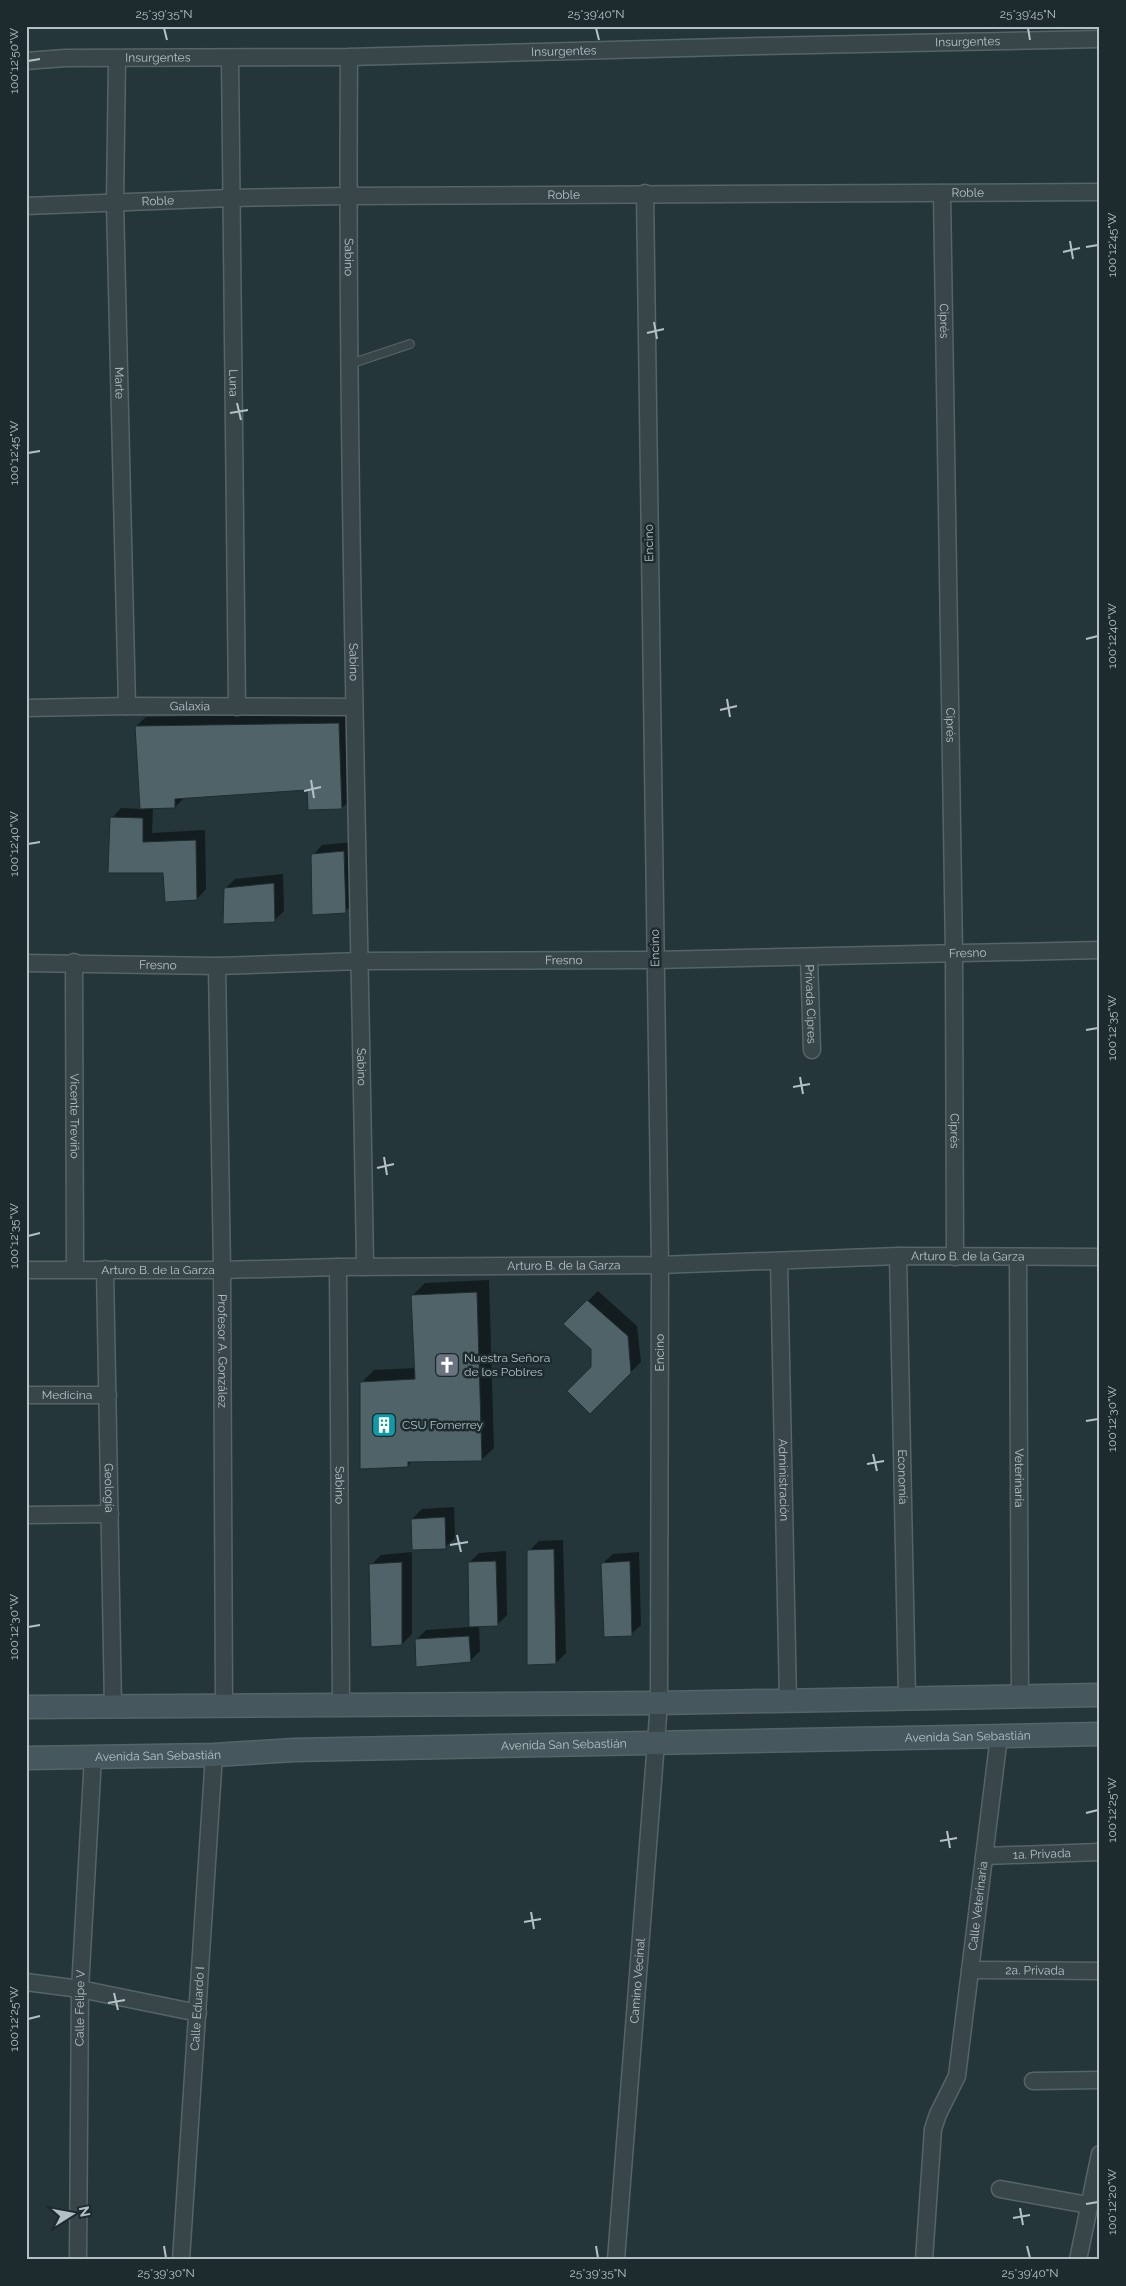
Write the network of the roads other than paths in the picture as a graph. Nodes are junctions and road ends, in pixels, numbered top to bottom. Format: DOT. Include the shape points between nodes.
graph roads {
  1 [pos="1100,39"];
  2 [pos="348,57"];
  3 [pos="116,58"];
  4 [pos="230,59"];
  5 [pos="26,61"];
  6 [pos="1100,192"];
  7 [pos="942,193"];
  8 [pos="645,194"];
  9 [pos="348,196"];
  10 [pos="232,198"];
  11 [pos="115,204"];
  12 [pos="26,206"];
  13 [pos="410,344"];
  14 [pos="350,364"];
  15 [pos="127,706"];
  16 [pos="354,707"];
  17 [pos="26,708"];
  18 [pos="237,708"];
  19 [pos="1100,950"];
  20 [pos="954,953"];
  21 [pos="809,958"];
  22 [pos="655,960"];
  23 [pos="361,961"];
  24 [pos="74,962"];
  25 [pos="26,963"];
  26 [pos="217,966"];
  27 [pos="812,1050"];
  28 [pos="898,1256"];
  29 [pos="956,1257"];
  30 [pos="1018,1258"];
  31 [pos="1100,1258"];
  32 [pos="779,1261"];
  33 [pos="660,1265"];
  34 [pos="338,1266"];
  35 [pos="365,1267"];
  36 [pos="75,1269"];
  37 [pos="26,1270"];
  38 [pos="105,1270"];
  39 [pos="222,1270"];
  40 [pos="26,1395"];
  41 [pos="108,1395"];
  42 [pos="110,1514"];
  43 [pos="26,1515"];
  44 [pos="1100,1695"];
  45 [pos="1020,1697"];
  46 [pos="907,1698"];
  47 [pos="788,1700"];
  48 [pos="659,1703"];
  49 [pos="342,1704"];
  50 [pos="224,1706"];
  51 [pos="26,1707"];
  52 [pos="113,1707"];
  53 [pos="1100,1734"];
  54 [pos="999,1736"];
  55 [pos="656,1745"];
  56 [pos="214,1755"];
  57 [pos="93,1756"];
  58 [pos="26,1758"];
  59 [pos="1100,1852"];
  60 [pos="984,1856"];
  61 [pos="970,1970"];
  62 [pos="1100,1971"];
  63 [pos="26,1982"];
  64 [pos="80,1989"];
  65 [pos="198,2013"];
  66 [pos="1100,2080"];
  67 [pos="1033,2081"];
  68 [pos="1100,2154"];
  69 [pos="1000,2189"];
  70 [pos="1088,2205"];
  71 [pos="78,2260"];
  72 [pos="181,2260"];
  73 [pos="616,2260"];
  74 [pos="924,2260"];
  75 [pos="1078,2260"];
  1 -- 2 [label="street, Insurgentes"];
  2 -- 4 [label="street, Insurgentes"];
  2 -- 9 [label="street, Sabino"];
  3 -- 4 [label="street, Insurgentes"];
  3 -- 5 [label="street, Insurgentes"];
  3 -- 11 [label="street, Marte"];
  4 -- 10 [label="street, Luna"];
  6 -- 7 [label="street, Roble"];
  7 -- 8 [label="street, Roble"];
  7 -- 20 [label="street, Ciprés"];
  8 -- 9 [label="street, Roble"];
  8 -- 22 [label="street, Encino"];
  9 -- 10 [label="street, Roble"];
  9 -- 14 [label="street, Sabino"];
  10 -- 11 [label="street, Roble"];
  10 -- 18 [label="street, Luna"];
  11 -- 12 [label="street, Roble"];
  11 -- 15 [label="street, Marte"];
  13 -- 14 [label="lane"];
  14 -- 16 [label="street, Sabino"];
  15 -- 17 [label="street, Galaxia"];
  15 -- 18 [label="street, Galaxia"];
  16 -- 18 [label="street, Galaxia"];
  16 -- 23 [label="street, Sabino"];
  19 -- 20 [label="street, Fresno"];
  20 -- 21 [label="street, Fresno"];
  20 -- 29 [label="street, Ciprés"];
  21 -- 22 [label="street, Fresno"];
  21 -- 27 [label="street, Privada Cipres"];
  22 -- 23 [label="street, Fresno"];
  22 -- 33 [label="street, Encino"];
  23 -- 26 [label="street, Fresno"];
  23 -- 35 [label="street, Sabino"];
  24 -- 25 [label="street, Fresno"];
  24 -- 26 [label="street, Fresno"];
  24 -- 36 [label="street, Vicente Treviño"];
  26 -- 39 [label="street, Profesor A. González"];
  28 -- 29 [label="street, Arturo B. de la Garza"];
  28 -- 32 [label="street, Arturo B. de la Garza"];
  28 -- 46 [label="street, Economía"];
  29 -- 30 [label="street, Arturo B. de la Garza"];
  30 -- 31 [label="street, Arturo B. de la Garza"];
  30 -- 45 [label="street, Veterinaria"];
  32 -- 33 [label="street, Arturo B. de la Garza"];
  32 -- 47 [label="street, Administración"];
  33 -- 35 [label="street, Arturo B. de la Garza"];
  33 -- 48 [label="street, Encino"];
  34 -- 35 [label="street, Arturo B. de la Garza"];
  34 -- 39 [label="street, Arturo B. de la Garza"];
  34 -- 49 [label="street, Sabino"];
  36 -- 37 [label="street, Arturo B. de la Garza"];
  36 -- 38 [label="street, Arturo B. de la Garza"];
  38 -- 39 [label="street, Arturo B. de la Garza"];
  38 -- 41 [label="street, Geología"];
  39 -- 50 [label="street, Profesor A. González"];
  40 -- 41 [label="street, Medicina"];
  41 -- 42 [label="street, Geología"];
  42 -- 43 [label="street"];
  42 -- 52 [label="street, Geología"];
  44 -- 45 [label="main road"];
  45 -- 46 [label="main road"];
  46 -- 47 [label="main road"];
  47 -- 48 [label="main road"];
  48 -- 49 [label="main road"];
  48 -- 55 [label="street, Camino Vecinal"];
  49 -- 50 [label="main road"];
  50 -- 52 [label="main road"];
  51 -- 52 [label="main road"];
  53 -- 54 [label="main road, Avenida San Sebastián"];
  54 -- 55 [label="main road, Avenida San Sebastián"];
  54 -- 60 [label="street, Calle Veterinaria"];
  55 -- 56 [label="main road, Avenida San Sebastián" via="294,1750"];
  55 -- 73 [label="street, Camino Vecinal"];
  56 -- 57 [label="main road, Avenida San Sebastián"];
  56 -- 65 [label="street, Calle Eduardo I"];
  57 -- 58 [label="main road, Avenida San Sebastián"];
  57 -- 64 [label="street, Calle Felipe V"];
  59 -- 60 [label="street, 1a. Privada"];
  60 -- 61 [label="street, Calle Veterinaria"];
  61 -- 62 [label="street, 2a. Privada"];
  61 -- 74 [label="street, Calle Veterinaria" via="957,2076 933,2129"];
  63 -- 64 [label="street"];
  64 -- 65 [label="street"];
  64 -- 71 [label="street, Calle Felipe V"];
  65 -- 72 [label="street, Calle Eduardo I"];
  66 -- 67 [label="street"];
  68 -- 70 [label="street"];
  69 -- 70 [label="street"];
  70 -- 75 [label="street"];
}
